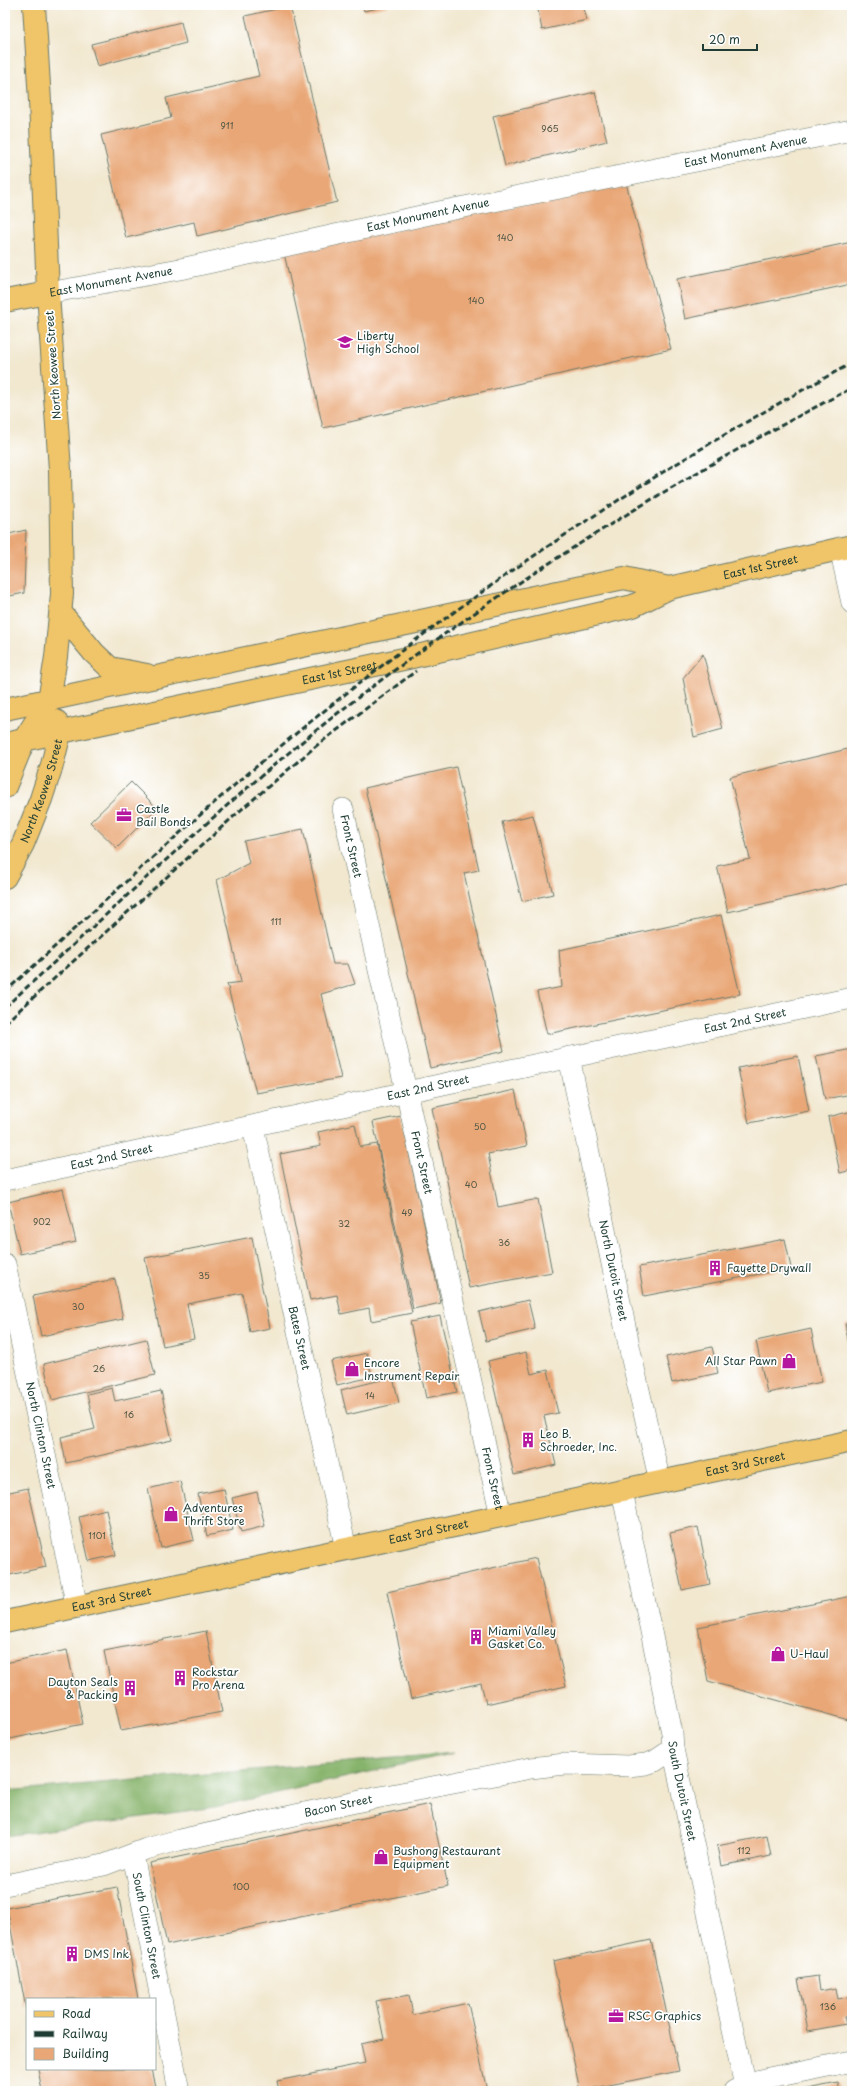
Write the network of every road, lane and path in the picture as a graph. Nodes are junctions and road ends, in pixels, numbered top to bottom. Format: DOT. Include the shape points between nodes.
graph roads {
  1 [pos="34,5"];
  2 [pos="852,130"];
  3 [pos="48,293"];
  4 [pos="5,301"];
  5 [pos="846,547"];
  6 [pos="669,588"];
  7 [pos="852,603"];
  8 [pos="61,613"];
  9 [pos="160,677"];
  10 [pos="49,701"];
  11 [pos="5,709"];
  12 [pos="60,733"];
  13 [pos="15,742"];
  14 [pos="5,787"];
  15 [pos="344,808"];
  16 [pos="5,877"];
  17 [pos="852,998"];
  18 [pos="570,1057"];
  19 [pos="407,1092"];
  20 [pos="253,1126"];
  21 [pos="5,1180"];
  22 [pos="5,1264"];
  23 [pos="852,1441"];
  24 [pos="660,1482"];
  25 [pos="622,1491"];
  26 [pos="502,1516"];
  27 [pos="346,1549"];
  28 [pos="76,1607"];
  29 [pos="5,1622"];
  30 [pos="673,1749"];
  31 [pos="133,1855"];
  32 [pos="5,1885"];
  33 [pos="852,2061"];
  34 [pos="741,2089"];
  35 [pos="179,2091"];
  1 -- 3 [label="main road, North Keowee Street"];
  2 -- 3 [label="street, East Monument Avenue" via="454,209 185,268"];
  3 -- 4 [label="main road, East Monument Avenue"];
  3 -- 8 [label="main road, North Keowee Street" via="60,470"];
  5 -- 6 [label="main road, East 1st Street"];
  5 -- 7 [label="street"];
  6 -- 9 [label="main road, East 1st Street" via="624,578"];
  6 -- 12 [label="main road, East 1st Street" via="633,606 408,658"];
  8 -- 9 [label="main road" via="110,668"];
  8 -- 10 [label="main road, North Keowee Street"];
  9 -- 10 [label="main road, East 1st Street"];
  10 -- 11 [label="main road, East 1st Street"];
  10 -- 12 [label="main road, North Keowee Street"];
  10 -- 13 [label="main road, North Keowee Street"];
  12 -- 13 [label="main road, East 1st Street"];
  12 -- 16 [label="main road, North Keowee Street" via="41,799 23,844"];
  13 -- 14 [label="main road, North Keowee Street"];
  15 -- 19 [label="street, Front Street"];
  17 -- 18 [label="street, East 2nd Street"];
  18 -- 19 [label="street, East 2nd Street"];
  18 -- 24 [label="street, North Dutoit Street" via="631,1355"];
  19 -- 20 [label="street, East 2nd Street"];
  19 -- 26 [label="street, Front Street"];
  20 -- 21 [label="street, East 2nd Street"];
  20 -- 27 [label="street, Bates Street"];
  22 -- 28 [label="street, North Clinton Street"];
  23 -- 24 [label="main road, East 3rd Street"];
  24 -- 25 [label="main road, East 3rd Street"];
  25 -- 26 [label="main road, East 3rd Street"];
  25 -- 30 [label="street, South Dutoit Street" via="672,1733"];
  26 -- 27 [label="main road, East 3rd Street"];
  27 -- 28 [label="main road, East 3rd Street"];
  28 -- 29 [label="main road, East 3rd Street"];
  30 -- 31 [label="street, Bacon Street" via="646,1764 565,1764 531,1768 179,1840 146,1848"];
  30 -- 34 [label="street, South Dutoit Street"];
  31 -- 32 [label="street, Bacon Street" via="104,1865"];
  31 -- 35 [label="street, South Clinton Street"];
  33 -- 34 [label="street" via="755,2080"];
}
